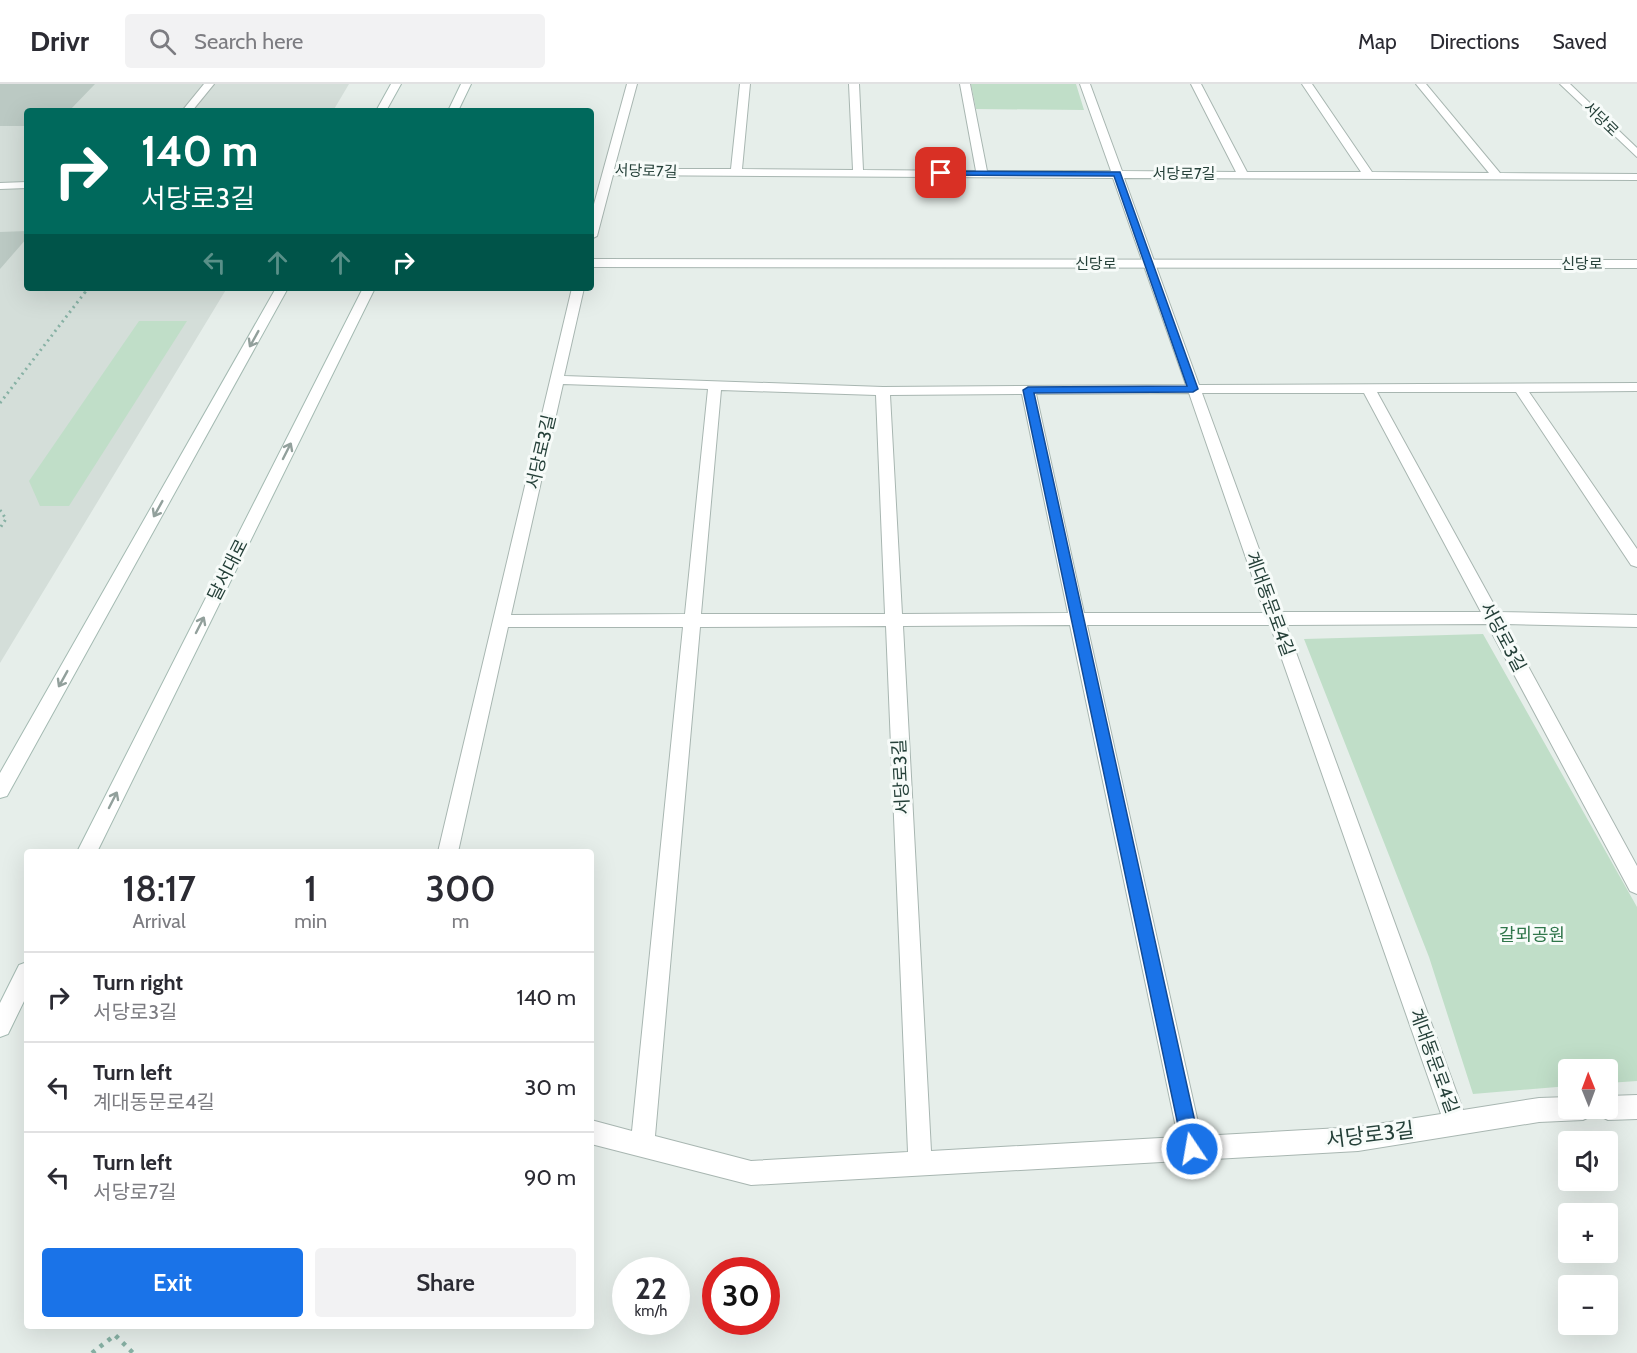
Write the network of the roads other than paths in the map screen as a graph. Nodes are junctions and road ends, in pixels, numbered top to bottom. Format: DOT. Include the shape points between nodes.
graph roads {
  1 [pos="209,84"];
  2 [pos="396,84"];
  3 [pos="466,84"];
  4 [pos="632,84"];
  5 [pos="745,84"];
  6 [pos="854,84"];
  7 [pos="965,84"];
  8 [pos="1085,84"];
  9 [pos="1196,84"];
  10 [pos="1307,84"];
  11 [pos="1421,84"];
  12 [pos="1565,84"];
  13 [pos="189,108"];
  14 [pos="383,108"];
  15 [pos="454,108"];
  16 [pos="1637,154"];
  17 [pos="608,172"];
  18 [pos="736,173"];
  19 [pos="858,173"];
  20 [pos="982,174"];
  21 [pos="1117,174"];
  22 [pos="1243,175"];
  23 [pos="1368,175"];
  24 [pos="1497,176"];
  25 [pos="1637,177"];
  26 [pos="24,185"];
  27 [pos="0,186"];
  28 [pos="594,225"];
  29 [pos="594,263"];
  30 [pos="1149,264"];
  31 [pos="1637,264"];
  32 [pos="280,291"];
  33 [pos="368,291"];
  34 [pos="577,291"];
  35 [pos="557,380"];
  36 [pos="715,386"];
  37 [pos="1637,387"];
  38 [pos="1368,388"];
  39 [pos="1521,388"];
  40 [pos="1193,389"];
  41 [pos="1028,390"];
  42 [pos="883,391"];
  43 [pos="1637,561"];
  44 [pos="1492,618"];
  45 [pos="1078,619"];
  46 [pos="1276,619"];
  47 [pos="693,620"];
  48 [pos="894,620"];
  49 [pos="502,621"];
  50 [pos="1637,621"];
  51 [pos="0,790"];
  52 [pos="88,849"];
  53 [pos="449,849"];
  54 [pos="1637,885"];
  55 [pos="24,978"];
  56 [pos="0,1026"];
  57 [pos="1637,1107"];
  58 [pos="1618,1108"];
  59 [pos="1558,1109"];
  60 [pos="1456,1124"];
  61 [pos="594,1133"];
  62 [pos="642,1145"];
  63 [pos="1192,1149"];
  64 [pos="920,1164"];
  1 -- 13 [label="street"];
  2 -- 14 [label="street"];
  3 -- 15 [label="street"];
  4 -- 17 [label="street, 서당로7길"];
  5 -- 18 [label="street"];
  6 -- 19 [label="street"];
  7 -- 20 [label="street"];
  8 -- 21 [label="street, 계대동문로4길"];
  9 -- 22 [label="street, 서당로7길"];
  10 -- 23 [label="street"];
  11 -- 24 [label="street"];
  12 -- 16 [label="street, 서당로"];
  17 -- 18 [label="street, 서당로7길"];
  17 -- 28 [label="street"];
  18 -- 19 [label="street, 서당로7길"];
  19 -- 20 [label="street, 서당로7길"];
  20 -- 21 [label="street, 서당로7길"];
  21 -- 22 [label="street, 서당로7길"];
  21 -- 30 [label="street, 계대동문로4길"];
  22 -- 23 [label="street, 서당로7길"];
  23 -- 24 [label="street, 서당로7길"];
  24 -- 25 [label="street, 서당로7길"];
  26 -- 27 [label="street"];
  29 -- 30 [label="street, 신당로"];
  30 -- 31 [label="street, 신당로"];
  30 -- 40 [label="street, 계대동문로4길"];
  32 -- 51 [label="street, one-way"];
  52 -- 33 [label="street, 달서대로, one-way"];
  34 -- 35 [label="street, 서당로3길"];
  35 -- 36 [label="street"];
  35 -- 49 [label="street, 서당로3길"];
  36 -- 42 [label="street"];
  36 -- 47 [label="street"];
  37 -- 39 [label="street"];
  38 -- 39 [label="street"];
  38 -- 40 [label="street"];
  38 -- 44 [label="street, 서당로3길"];
  39 -- 43 [label="street"];
  40 -- 41 [label="street"];
  40 -- 46 [label="street, 계대동문로4길"];
  41 -- 42 [label="street"];
  41 -- 45 [label="street"];
  42 -- 48 [label="street, 서당로3길"];
  44 -- 46 [label="street"];
  44 -- 50 [label="street"];
  44 -- 54 [label="street, 서당로3길"];
  45 -- 46 [label="street"];
  45 -- 48 [label="street"];
  45 -- 63 [label="street"];
  46 -- 60 [label="street, 계대동문로4길"];
  47 -- 48 [label="street"];
  47 -- 49 [label="street"];
  47 -- 62 [label="street"];
  48 -- 64 [label="street, 서당로3길"];
  49 -- 53 [label="street, 서당로3길"];
  55 -- 56 [label="street"];
  57 -- 58 [label="street"];
  59 -- 60 [label="street, 서당로3길"];
  60 -- 63 [label="street, 서당로3길" via="1358,1139"];
  61 -- 62 [label="street, 서당로3길"];
  62 -- 64 [label="street, 서당로3길" via="751,1173"];
  63 -- 64 [label="street, 서당로3길"];
}
